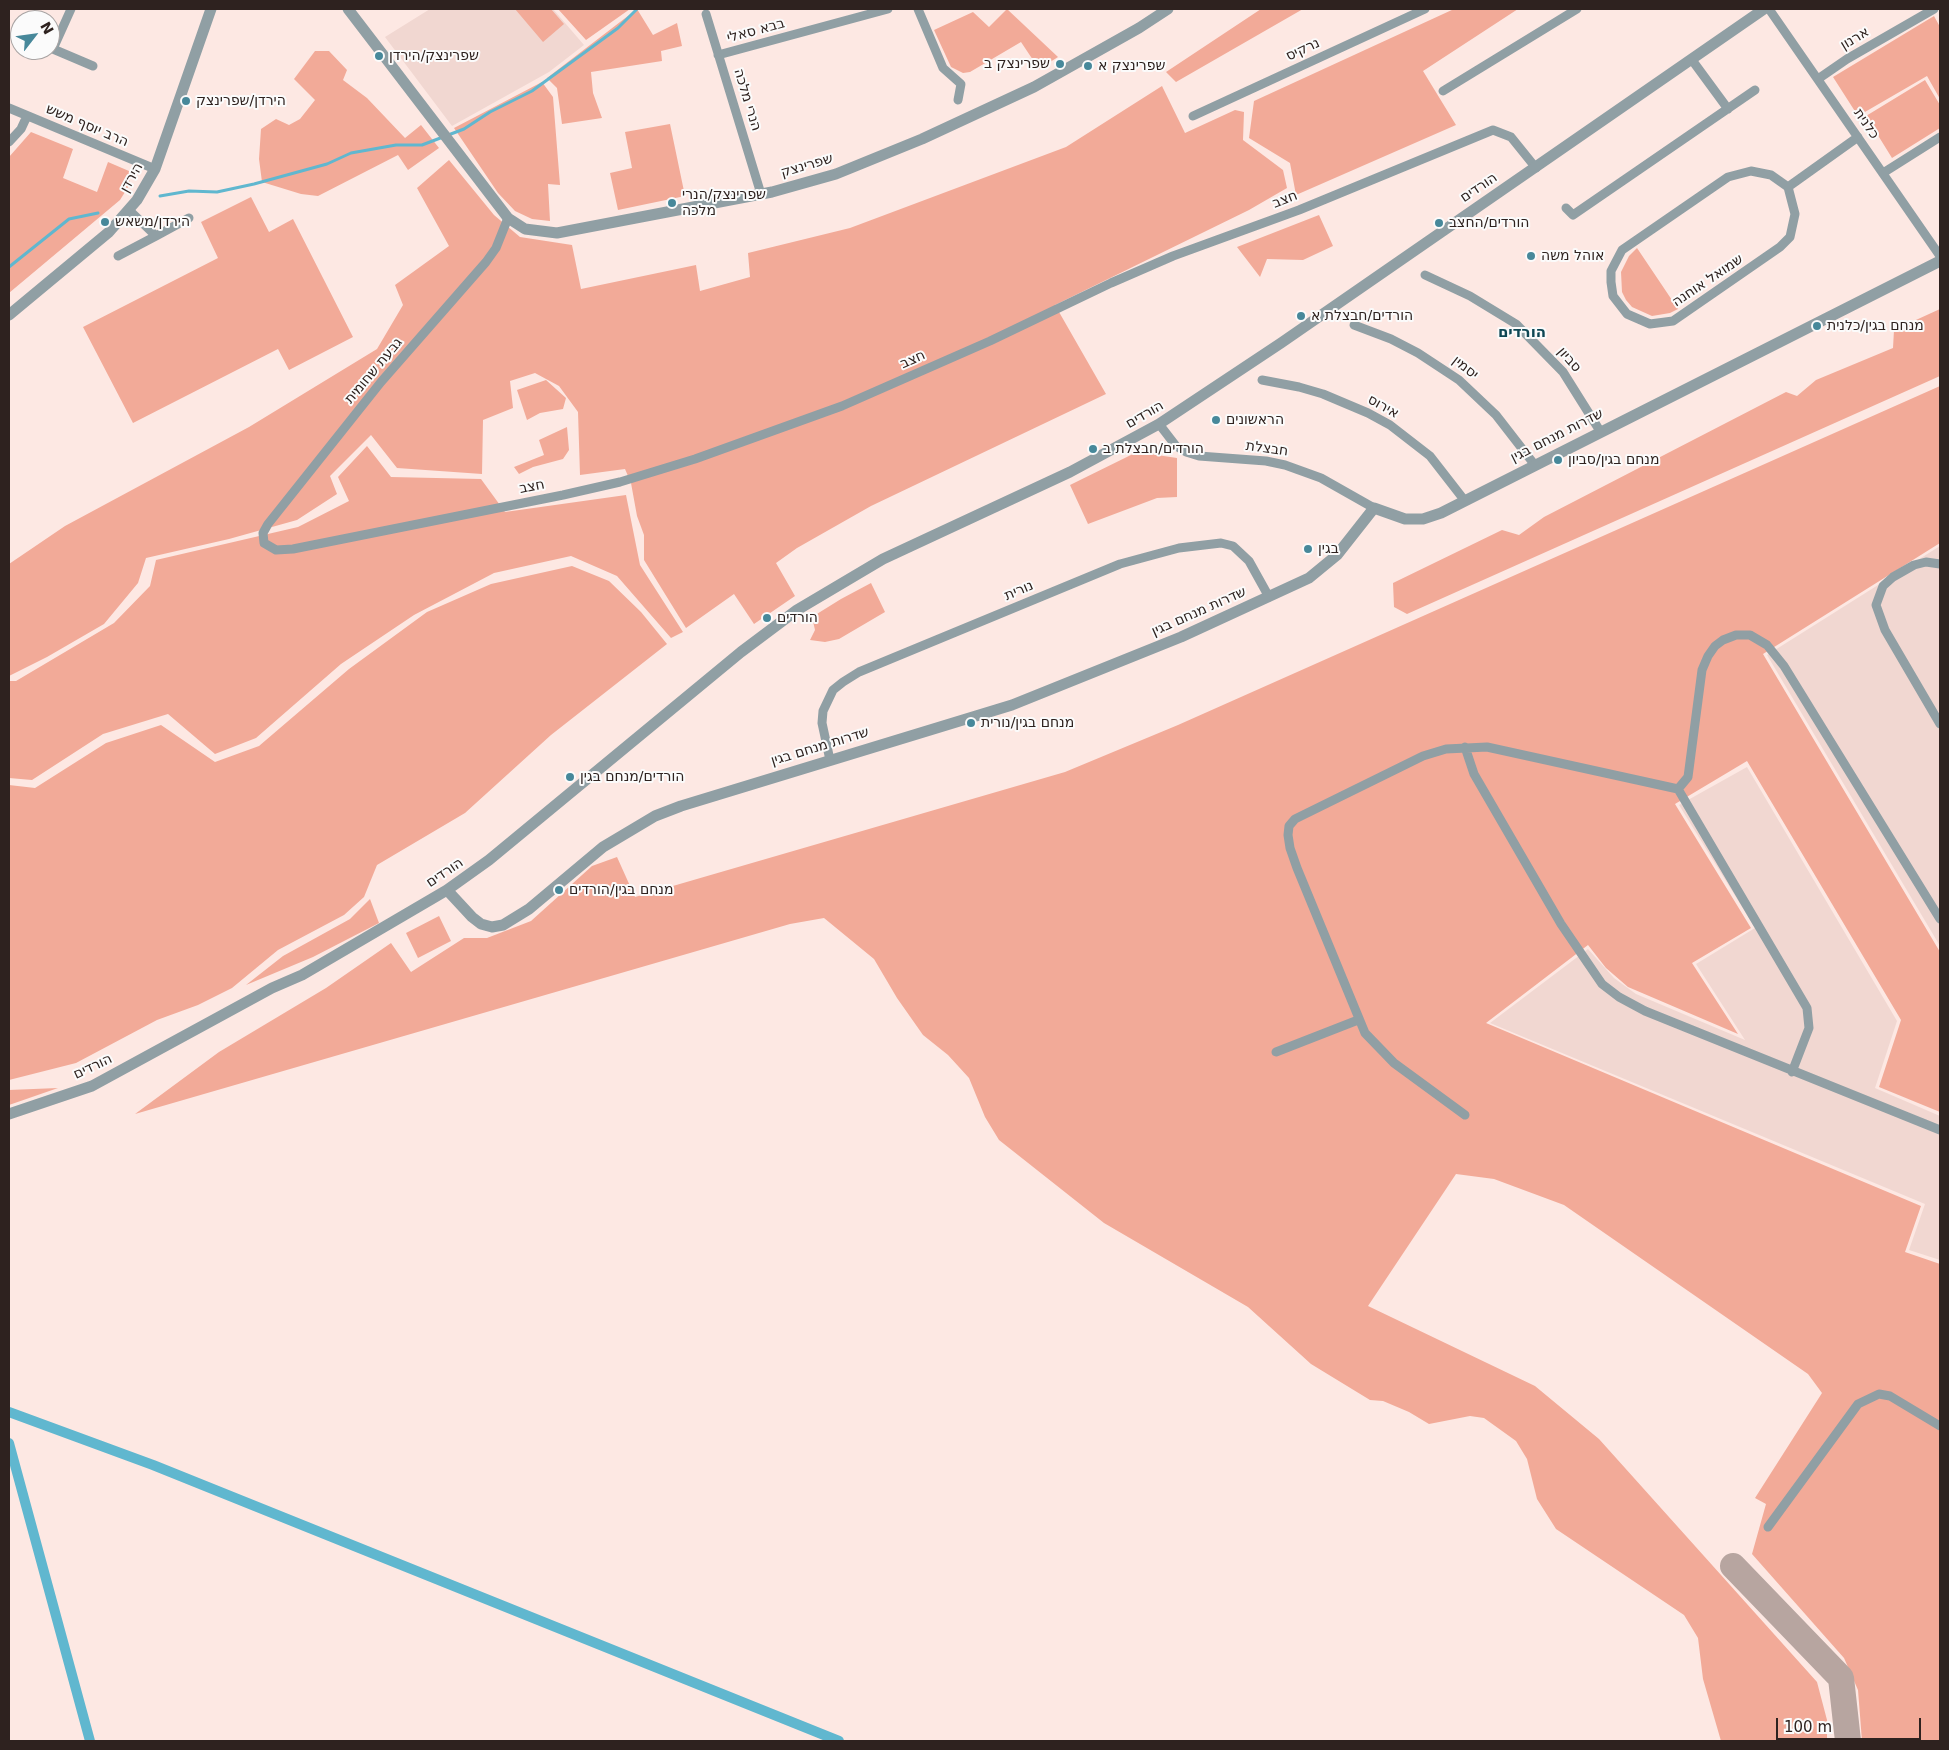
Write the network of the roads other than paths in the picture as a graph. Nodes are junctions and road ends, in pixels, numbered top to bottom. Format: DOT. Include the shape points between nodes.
graph roads {
  1 [pos="71,9"];
  2 [pos="211,9"];
  3 [pos="348,9"];
  4 [pos="888,9"];
  5 [pos="918,9"];
  6 [pos="1168,9"];
  7 [pos="1425,9"];
  8 [pos="1576,9"];
  9 [pos="1764,9"];
  10 [pos="1769,9"];
  11 [pos="1934,9"];
  12 [pos="706,14"];
  13 [pos="718,55"];
  14 [pos="1692,60"];
  15 [pos="93,66"];
  16 [pos="1818,79"];
  17 [pos="1443,90"];
  18 [pos="1755,90"];
  19 [pos="958,100"];
  20 [pos="9,108"];
  21 [pos="1728,109"];
  22 [pos="27,116"];
  23 [pos="1193,116"];
  24 [pos="1858,137"];
  25 [pos="1940,137"];
  26 [pos="9,142"];
  27 [pos="1536,168"];
  28 [pos="155,169"];
  29 [pos="1883,173"];
  30 [pos="1788,187"];
  31 [pos="761,194"];
  32 [pos="1566,208"];
  33 [pos="130,211"];
  34 [pos="189,218"];
  35 [pos="508,218"];
  36 [pos="156,236"];
  37 [pos="118,256"];
  38 [pos="1940,256"];
  39 [pos="1940,260"];
  40 [pos="1425,275"];
  41 [pos="9,314"];
  42 [pos="1354,325"];
  43 [pos="1262,380"];
  44 [pos="1159,424"];
  45 [pos="1600,431"];
  46 [pos="1534,464"];
  47 [pos="1465,500"];
  48 [pos="1374,508"];
  49 [pos="264,543"];
  50 [pos="1940,564"];
  51 [pos="1269,598"];
  52 [pos="1940,724"];
  53 [pos="1466,748"];
  54 [pos="830,760"];
  55 [pos="1678,789"];
  56 [pos="447,890"];
  57 [pos="1940,920"];
  58 [pos="1358,1020"];
  59 [pos="1276,1052"];
  60 [pos="1792,1072"];
  61 [pos="9,1114"];
  62 [pos="1465,1115"];
  63 [pos="1940,1130"];
  64 [pos="1940,1426"];
  65 [pos="1768,1526"];
  1 -- 15 [label="street" via="53,49"];
  2 -- 28 [label="street, הירדן"];
  3 -- 35 [label="street, שפרינצק"];
  4 -- 13 [label="street, בבא סאלי"];
  5 -- 19 [label="street" via="943,68 962,84"];
  6 -- 31 [label="street, שפרינצק" via="1034,87 962,122 836,174"];
  7 -- 23 [label="street, נרקיס"];
  8 -- 17 [label="street"];
  9 -- 14 [label="street, הורדים"];
  10 -- 16 [label="street, כלנית"];
  11 -- 16 [label="street, ארנון"];
  12 -- 13 [label="street, הנרי מלכה"];
  13 -- 31 [label="street, הנרי מלכה"];
  14 -- 21 [label="street"];
  14 -- 27 [label="street, הורדים"];
  16 -- 24 [label="street, כלנית"];
  18 -- 21 [label="street"];
  20 -- 22 [label="street, הרב יוסף משש"];
  21 -- 32 [label="street" via="1573,215"];
  22 -- 26 [label="street"];
  22 -- 28 [label="street, הרב יוסף משש"];
  24 -- 29 [label="street, כלנית"];
  24 -- 30 [label="street"];
  25 -- 29 [label="street"];
  27 -- 44 [label="street, הורדים"];
  27 -- 49 [label="street, חצב" via="1511,137 1493,130 1299,210 1173,256 842,406 695,459 635,478 563,495 293,549 276,550"];
  28 -- 33 [label="street, הירדן"];
  29 -- 38 [label="street, כלנית"];
  30 -- 30 [label="street, שמואל אוחנה" via="1763,172 1741,172 1728,178 1622,250 1611,270 1613,296 1627,314 1644,322 1661,324 1682,316 1790,237 1795,214"];
  31 -- 35 [label="street, שפרינצק" via="557,233 525,229"];
  33 -- 36 [label="street"];
  33 -- 41 [label="street, הירדן" via="93,246"];
  34 -- 36 [label="street"];
  35 -- 49 [label="street, גבעת שחומית" via="496,248 486,262 381,382 268,524 263,533"];
  36 -- 37 [label="street"];
  39 -- 45 [label="street, שדרות מנחם בגין"];
  40 -- 45 [label="street, סביון" via="1470,296 1516,324 1563,372"];
  42 -- 46 [label="street, יסמין" via="1418,353 1459,380 1496,415"];
  43 -- 47 [label="street, אירוס" via="1323,394 1390,426 1430,456"];
  44 -- 48 [label="street, חבצלת" via="1176,446 1186,452 1285,465 1321,478"];
  44 -- 56 [label="street, הורדים" via="1070,472 883,559 824,592 741,652 489,860"];
  45 -- 46 [label="street, שדרות מנחם בגין"];
  46 -- 47 [label="street, שדרות מנחם בגין"];
  47 -- 48 [label="street, שדרות מנחם בגין" via="1422,519 1405,519"];
  48 -- 51 [label="street, שדרות מנחם בגין" via="1324,567 1293,588"];
  50 -- 52 [label="street" via="1926,562 1914,565 1893,577 1883,586 1876,605 1885,630"];
  51 -- 54 [label="street, שדרות מנחם בגין" via="1125,661 1012,705"];
  51 -- 54 [label="street, נורית" via="1249,561 1233,546 1221,543 1179,548 1120,564 859,672 843,682 833,690 823,711 822,723"];
  53 -- 55 [label="street" via="1487,747"];
  53 -- 58 [label="street" via="1446,749 1423,756 1295,819 1289,826 1290,848"];
  53 -- 60 [label="street" via="1474,774 1556,916 1602,984 1645,1011"];
  54 -- 56 [label="street, שדרות מנחם בגין" via="681,806 637,826 603,847 529,909 503,925 481,924"];
  55 -- 57 [label="street" via="1688,777 1702,670 1714,646 1736,635 1750,635 1767,645 1784,666"];
  55 -- 60 [label="street" via="1807,1008 1809,1028"];
  56 -- 61 [label="street, הורדים" via="302,975 272,988 92,1086"];
  58 -- 59 [label="street"];
  58 -- 62 [label="street" via="1365,1033 1394,1063"];
  60 -- 63 [label="street"];
  64 -- 65 [label="street" via="1890,1396 1879,1394 1863,1401 1848,1415"];
}
